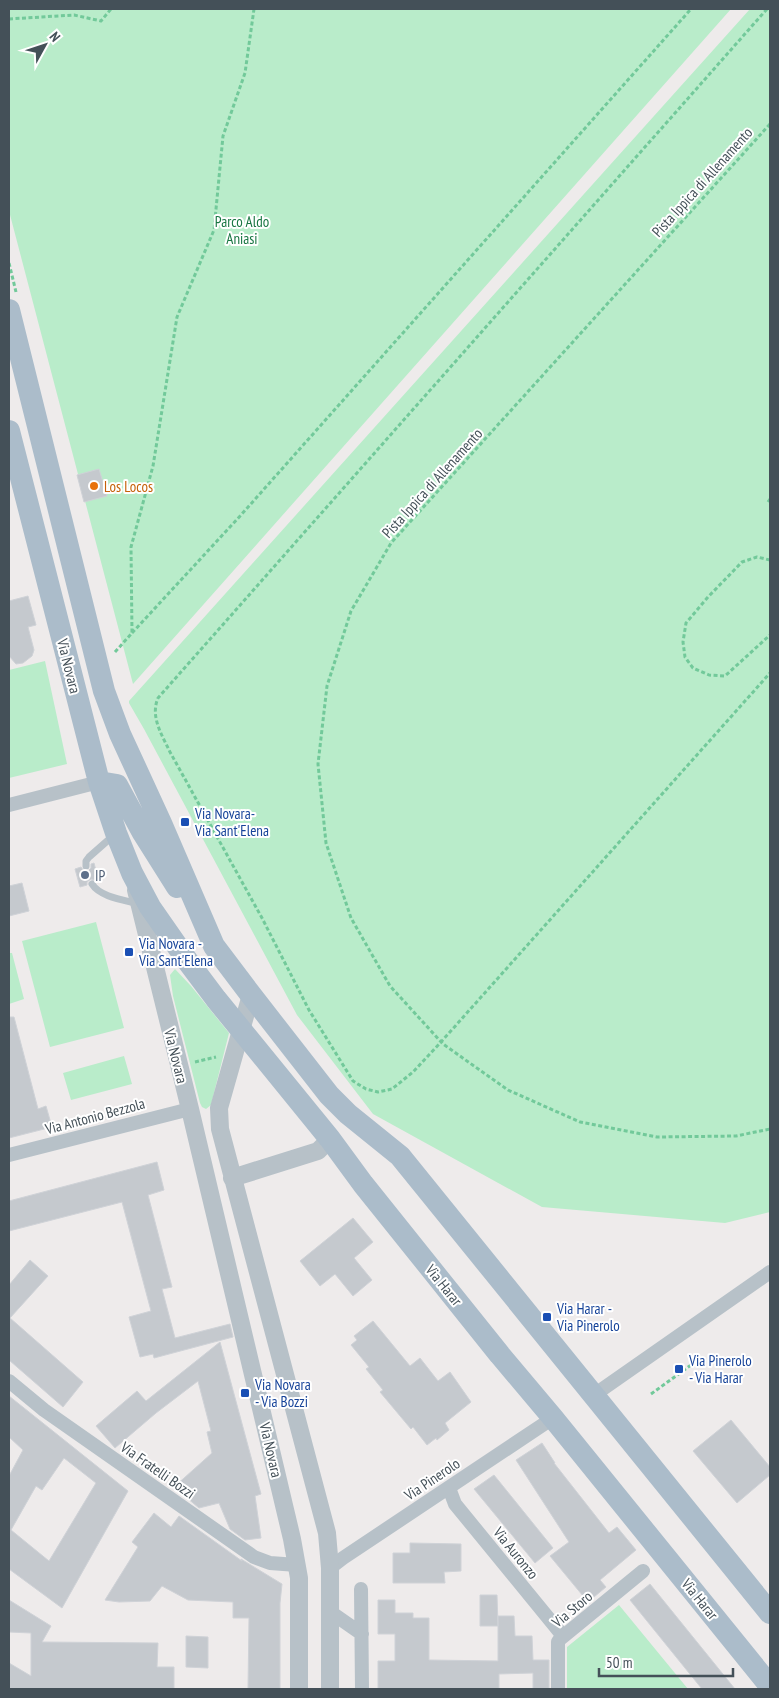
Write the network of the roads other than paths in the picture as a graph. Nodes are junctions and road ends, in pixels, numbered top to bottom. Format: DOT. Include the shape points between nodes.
graph roads {
  1 [pos="14,305"];
  2 [pos="9,431"];
  3 [pos="120,734"];
  4 [pos="99,782"];
  5 [pos="9,805"];
  6 [pos="116,834"];
  7 [pos="86,866"];
  8 [pos="132,873"];
  9 [pos="92,884"];
  10 [pos="144,905"];
  11 [pos="214,946"];
  12 [pos="251,995"];
  13 [pos="241,1031"];
  14 [pos="190,1109"];
  15 [pos="220,1122"];
  16 [pos="330,1139"];
  17 [pos="9,1155"];
  18 [pos="232,1178"];
  19 [pos="770,1272"];
  20 [pos="9,1381"];
  21 [pos="594,1395"];
  22 [pos="554,1418"];
  23 [pos="449,1488"];
  24 [pos="297,1565"];
  25 [pos="330,1568"];
  26 [pos="643,1571"];
  27 [pos="361,1590"];
  28 [pos="329,1611"];
  29 [pos="770,1613"];
  30 [pos="362,1634"];
  31 [pos="564,1636"];
  32 [pos="770,1686"];
  33 [pos="299,1689"];
  34 [pos="330,1689"];
  35 [pos="362,1689"];
  36 [pos="558,1689"];
  1 -- 3 [label="main road, Via Novara" via="98,670"];
  2 -- 4 [label="main road, Via Novara"];
  3 -- 4 [label="main road"];
  3 -- 11 [label="main road, Via Novara"];
  4 -- 5 [label="street"];
  4 -- 6 [label="main road, Via Novara"];
  4 -- 11 [label="main road" via="117,785 143,833"];
  6 -- 7 [label="lane" via="89,857"];
  6 -- 8 [label="main road, Via Novara"];
  8 -- 10 [label="main road, Via Harar"];
  9 -- 10 [label="lane" via="102,893"];
  10 -- 13 [label="main road, Via Harar"];
  10 -- 14 [label="street, Via Novara"];
  11 -- 12 [label="main road, Via Novara"];
  12 -- 13 [label="street"];
  12 -- 21 [label="main road" via="329,1095 400,1156"];
  13 -- 15 [label="street" via="219,1108"];
  13 -- 16 [label="main road, Via Harar"];
  14 -- 15 [label="street"];
  14 -- 17 [label="street, Via Antonio Bezzola"];
  14 -- 24 [label="street, Via Novara"];
  15 -- 18 [label="street"];
  16 -- 18 [label="street" via="318,1151"];
  16 -- 22 [label="main road, Via Harar" via="500,1356"];
  18 -- 25 [label="street" via="327,1533"];
  19 -- 21 [label="street"];
  20 -- 24 [label="street, Via Fratelli Bozzi" via="44,1410 254,1557 270,1563"];
  21 -- 29 [label="main road"];
  22 -- 23 [label="street, Via Pinerolo"];
  22 -- 32 [label="main road, Via Harar"];
  23 -- 25 [label="street, Via Pinerolo"];
  23 -- 31 [label="street, Via Auronzo" via="455,1504"];
  24 -- 33 [label="street, Via Novara"];
  25 -- 28 [label="street"];
  26 -- 31 [label="street, Via Storo"];
  27 -- 30 [label="street"];
  28 -- 30 [label="street"];
  28 -- 34 [label="street"];
  30 -- 35 [label="street"];
  31 -- 36 [label="street, Via Storo" via="558,1642"];
}
